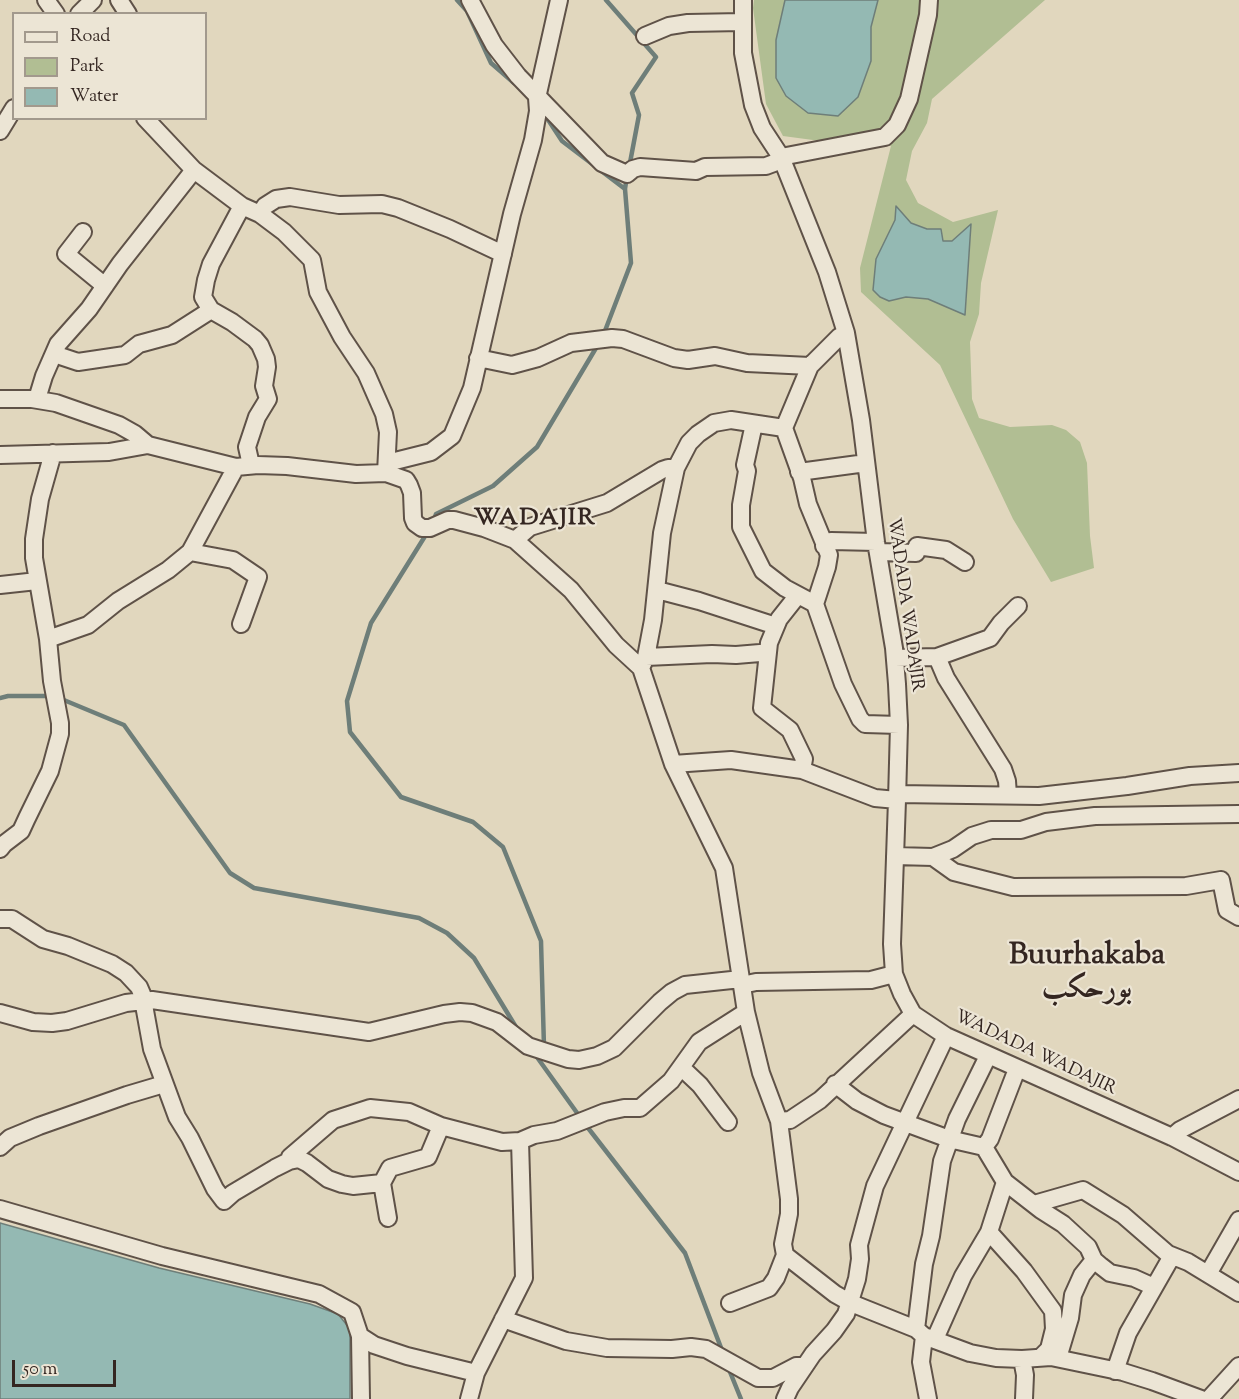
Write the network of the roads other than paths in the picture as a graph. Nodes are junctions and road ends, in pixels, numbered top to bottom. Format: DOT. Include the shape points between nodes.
graph roads {
  1 [pos="93,0"];
  2 [pos="470,0"];
  3 [pos="559,0"];
  4 [pos="743,0"];
  5 [pos="929,0"];
  6 [pos="81,12"];
  7 [pos="742,22"];
  8 [pos="645,36"];
  9 [pos="537,98"];
  10 [pos="12,111"];
  11 [pos="148,121"];
  12 [pos="0,131"];
  13 [pos="781,159"];
  14 [pos="194,170"];
  15 [pos="242,206"];
  16 [pos="260,214"];
  17 [pos="84,232"];
  18 [pos="503,254"];
  19 [pos="105,286"];
  20 [pos="211,310"];
  21 [pos="846,333"];
  22 [pos="54,354"];
  23 [pos="478,358"];
  24 [pos="810,366"];
  25 [pos="3,397"];
  26 [pos="37,399"];
  27 [pos="754,424"];
  28 [pos="784,428"];
  29 [pos="148,445"];
  30 [pos="53,453"];
  31 [pos="0,455"];
  32 [pos="866,463"];
  33 [pos="243,466"];
  34 [pos="386,468"];
  35 [pos="676,468"];
  36 [pos="799,472"];
  37 [pos="515,540"];
  38 [pos="824,546"];
  39 [pos="877,547"];
  40 [pos="190,552"];
  41 [pos="964,562"];
  42 [pos="37,581"];
  43 [pos="0,585"];
  44 [pos="657,590"];
  45 [pos="798,595"];
  46 [pos="815,604"];
  47 [pos="1018,606"];
  48 [pos="241,624"];
  49 [pos="776,626"];
  50 [pos="48,639"];
  51 [pos="767,655"];
  52 [pos="937,657"];
  53 [pos="895,658"];
  54 [pos="643,663"];
  55 [pos="899,725"];
  56 [pos="673,764"];
  57 [pos="802,770"];
  58 [pos="1239,772"];
  59 [pos="1127,786"];
  60 [pos="1008,795"];
  61 [pos="897,797"];
  62 [pos="1239,814"];
  63 [pos="1128,815"];
  64 [pos="0,849"];
  65 [pos="895,856"];
  66 [pos="933,857"];
  67 [pos="1239,917"];
  68 [pos="0,919"];
  69 [pos="894,974"];
  70 [pos="742,982"];
  71 [pos="142,1000"];
  72 [pos="746,1012"];
  73 [pos="0,1014"];
  74 [pos="913,1014"];
  75 [pos="946,1036"];
  76 [pos="988,1056"];
  77 [pos="682,1068"];
  78 [pos="1017,1069"];
  79 [pos="164,1084"];
  80 [pos="835,1084"];
  81 [pos="1239,1099"];
  82 [pos="779,1121"];
  83 [pos="728,1122"];
  84 [pos="905,1123"];
  85 [pos="441,1126"];
  86 [pos="1172,1137"];
  87 [pos="949,1139"];
  88 [pos="520,1142"];
  89 [pos="984,1147"];
  90 [pos="0,1148"];
  91 [pos="289,1161"];
  92 [pos="1239,1172"];
  93 [pos="1005,1182"];
  94 [pos="382,1183"];
  95 [pos="1034,1204"];
  96 [pos="0,1209"];
  97 [pos="388,1218"];
  98 [pos="1239,1220"];
  99 [pos="989,1232"];
  100 [pos="785,1255"];
  101 [pos="1172,1256"];
  102 [pos="1095,1260"];
  103 [pos="1208,1274"];
  104 [pos="1154,1287"];
  105 [pos="1239,1293"];
  106 [pos="730,1303"];
  107 [pos="851,1303"];
  108 [pos="503,1318"];
  109 [pos="925,1334"];
  110 [pos="360,1336"];
  111 [pos="1041,1358"];
  112 [pos="1058,1358"];
  113 [pos="1023,1359"];
  114 [pos="805,1366"];
  115 [pos="1239,1366"];
  116 [pos="1115,1371"];
  117 [pos="476,1373"];
  118 [pos="361,1399"];
  119 [pos="470,1399"];
  120 [pos="785,1399"];
  121 [pos="928,1399"];
  122 [pos="1024,1399"];
  123 [pos="1201,1399"];
  124 [pos="1209,1399"];
  1 -- 6 [label="street"];
  2 -- 9 [label="street" via="494,45"];
  3 -- 9 [label="street"];
  4 -- 7 [label="street, WADADA WADAJIR"];
  5 -- 13 [label="street" via="909,99 897,124 885,137"];
  7 -- 8 [label="street" via="688,23"];
  7 -- 13 [label="street, WADADA WADAJIR" via="742,53 753,105"];
  9 -- 13 [label="street" via="602,163 627,174 640,167 696,171 705,167 766,166"];
  9 -- 18 [label="street" via="533,140"];
  10 -- 12 [label="street"];
  11 -- 14 [label="street"];
  13 -- 21 [label="street, WADADA WADAJIR" via="827,272"];
  14 -- 15 [label="street"];
  14 -- 19 [label="street"];
  15 -- 16 [label="street"];
  15 -- 20 [label="street" via="206,280 203,297"];
  16 -- 18 [label="street" via="265,206 290,197 339,205 382,204"];
  16 -- 34 [label="street" via="312,260 318,292 366,372 384,414 388,432"];
  17 -- 19 [label="street" via="66,254"];
  18 -- 23 [label="street"];
  19 -- 22 [label="street"];
  20 -- 22 [label="street" via="172,335 139,344 124,355 78,362"];
  20 -- 33 [label="street" via="255,339 266,359 264,386 268,399 257,417"];
  21 -- 24 [label="street"];
  21 -- 32 [label="street, WADADA WADAJIR"];
  22 -- 26 [label="street"];
  23 -- 24 [label="street" via="512,364 526,362 571,343 612,338 688,360 715,356 747,363"];
  23 -- 34 [label="street" via="472,388 452,436 430,452"];
  24 -- 28 [label="street"];
  25 -- 26 [label="street"];
  26 -- 29 [label="street" via="119,425"];
  27 -- 28 [label="street"];
  27 -- 35 [label="street" via="730,420 714,423 689,443"];
  27 -- 45 [label="street" via="745,465 741,527 763,571"];
  28 -- 36 [label="street"];
  29 -- 30 [label="street" via="109,452"];
  29 -- 33 [label="street"];
  30 -- 31 [label="street"];
  30 -- 42 [label="street" via="34,539"];
  32 -- 36 [label="street"];
  32 -- 39 [label="street, WADADA WADAJIR"];
  33 -- 34 [label="street" via="319,468 356,474"];
  33 -- 40 [label="street"];
  34 -- 37 [label="street" via="409,485 413,518 422,528 454,520"];
  35 -- 37 [label="street" via="662,470 607,503 530,527"];
  35 -- 44 [label="street" via="662,533"];
  36 -- 38 [label="street"];
  37 -- 54 [label="street" via="571,590 616,645"];
  38 -- 39 [label="street" via="831,542"];
  38 -- 46 [label="street" via="829,555"];
  39 -- 41 [label="street" via="916,553 917,546 946,550"];
  39 -- 53 [label="street, WADADA WADAJIR"];
  40 -- 48 [label="street" via="233,560 258,577"];
  40 -- 50 [label="street" via="88,625"];
  42 -- 43 [label="street"];
  42 -- 50 [label="street"];
  44 -- 49 [label="street"];
  44 -- 54 [label="street"];
  45 -- 46 [label="street"];
  45 -- 49 [label="street"];
  46 -- 55 [label="street" via="843,684 860,719 865,724"];
  47 -- 52 [label="street" via="990,638"];
  49 -- 51 [label="street"];
  50 -- 64 [label="street" via="60,723 57,748 21,831"];
  51 -- 54 [label="street" via="712,654"];
  51 -- 57 [label="street" via="762,708 790,730 804,759"];
  52 -- 53 [label="street"];
  52 -- 60 [label="street" via="1003,769"];
  53 -- 55 [label="street, WADADA WADAJIR"];
  54 -- 56 [label="street"];
  55 -- 61 [label="street, WADADA WADAJIR"];
  56 -- 57 [label="street" via="731,760"];
  56 -- 70 [label="street" via="724,868"];
  57 -- 61 [label="street" via="875,798"];
  58 -- 59 [label="street"];
  59 -- 60 [label="street" via="1039,796"];
  59 -- 63 [label="street"];
  60 -- 61 [label="street"];
  61 -- 65 [label="street, WADADA WADAJIR"];
  62 -- 63 [label="street"];
  63 -- 66 [label="street" via="1046,822 1021,830 992,830"];
  65 -- 66 [label="street"];
  65 -- 69 [label="street, WADADA WADAJIR"];
  66 -- 67 [label="street" via="954,872 1013,887 1186,886 1221,880 1227,910"];
  68 -- 71 [label="street" via="12,920 43,939 112,964 139,987"];
  69 -- 70 [label="street" via="871,980"];
  69 -- 74 [label="street, WADADA WADAJIR"];
  70 -- 71 [label="street" via="685,985 660,1002 614,1048 579,1060 528,1046 497,1022 472,1012 444,1014 369,1032"];
  70 -- 72 [label="street"];
  71 -- 73 [label="street" via="51,1023"];
  71 -- 79 [label="street"];
  72 -- 77 [label="street" via="699,1042"];
  72 -- 82 [label="street" via="761,1073"];
  74 -- 75 [label="street, WADADA WADAJIR"];
  74 -- 80 [label="street"];
  75 -- 76 [label="street, WADADA WADAJIR"];
  75 -- 84 [label="street"];
  76 -- 78 [label="street, WADADA WADAJIR"];
  76 -- 87 [label="street"];
  77 -- 83 [label="street"];
  77 -- 88 [label="street" via="640,1108 605,1112"];
  78 -- 86 [label="street, WADADA WADAJIR"];
  78 -- 89 [label="street"];
  79 -- 90 [label="street" via="39,1126 10,1138"];
  79 -- 91 [label="street" via="177,1117 224,1201"];
  80 -- 82 [label="street" via="820,1100 790,1120"];
  80 -- 84 [label="street" via="867,1107"];
  81 -- 86 [label="street"];
  82 -- 100 [label="street" via="789,1199"];
  84 -- 87 [label="street"];
  84 -- 107 [label="street" via="876,1186 859,1245"];
  85 -- 88 [label="street" via="476,1137"];
  85 -- 91 [label="street" via="409,1112 370,1107 333,1120"];
  85 -- 94 [label="street" via="428,1157 390,1168"];
  86 -- 92 [label="street, WADADA WADAJIR"];
  87 -- 89 [label="street"];
  87 -- 109 [label="street" via="936,1191"];
  88 -- 108 [label="street" via="524,1278"];
  89 -- 93 [label="street"];
  91 -- 94 [label="street" via="307,1163 342,1184"];
  93 -- 95 [label="street"];
  93 -- 99 [label="street"];
  94 -- 97 [label="street"];
  95 -- 101 [label="street" via="1083,1190 1123,1215"];
  95 -- 102 [label="street" via="1063,1224 1088,1247"];
  96 -- 110 [label="street" via="162,1256 319,1294 352,1312"];
  98 -- 103 [label="street"];
  99 -- 109 [label="street"];
  99 -- 111 [label="street" via="1053,1311 1049,1349"];
  100 -- 106 [label="street" via="769,1287"];
  100 -- 107 [label="street"];
  101 -- 103 [label="street"];
  101 -- 104 [label="street"];
  102 -- 104 [label="street" via="1110,1273"];
  102 -- 112 [label="street" via="1082,1275 1073,1295"];
  103 -- 105 [label="street"];
  104 -- 116 [label="street" via="1128,1333"];
  107 -- 109 [label="street"];
  107 -- 114 [label="street"];
  108 -- 114 [label="street" via="566,1341 598,1346 705,1349 758,1378 773,1378 796,1366"];
  108 -- 117 [label="street"];
  109 -- 113 [label="street" via="970,1353"];
  109 -- 121 [label="street" via="921,1362"];
  110 -- 117 [label="street" via="407,1356"];
  110 -- 118 [label="street"];
  111 -- 112 [label="street"];
  111 -- 113 [label="street"];
  112 -- 116 [label="street"];
  113 -- 122 [label="street"];
  114 -- 120 [label="street"];
  115 -- 124 [label="street"];
  116 -- 123 [label="street"];
  117 -- 119 [label="street"];
}
